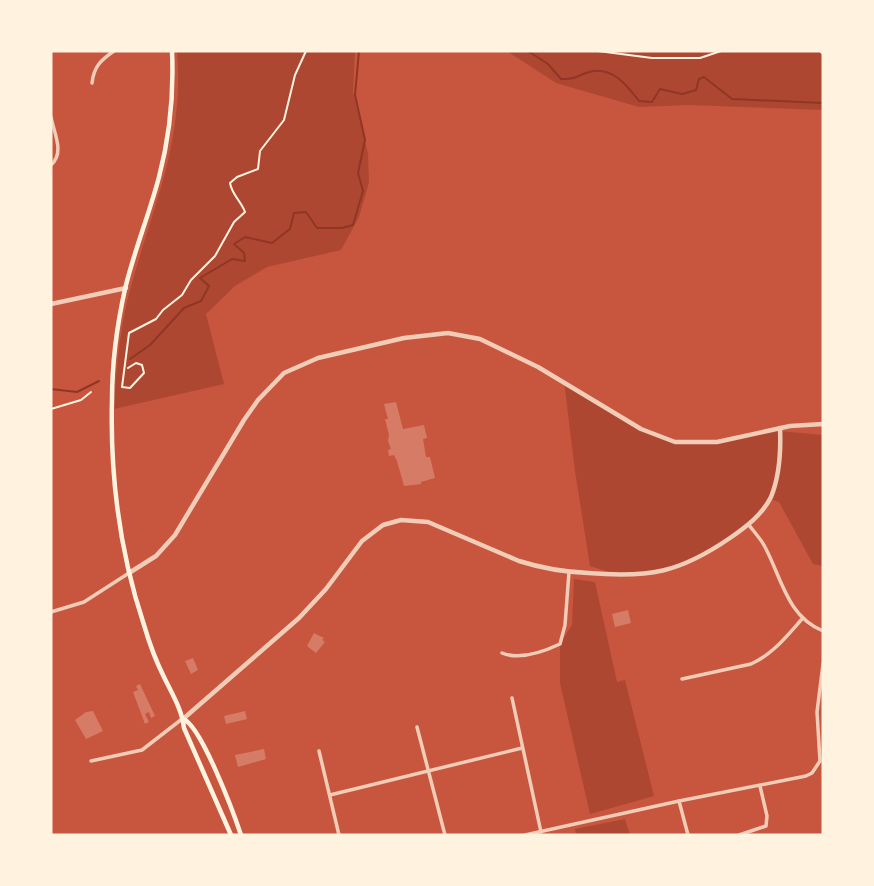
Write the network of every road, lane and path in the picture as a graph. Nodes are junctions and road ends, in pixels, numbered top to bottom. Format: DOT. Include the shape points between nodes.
graph roads {
  1 [pos="114,51"];
  2 [pos="173,51"];
  3 [pos="306,51"];
  4 [pos="598,51"];
  5 [pos="721,51"];
  6 [pos="820,51"];
  7 [pos="823,54"];
  8 [pos="92,83"];
  9 [pos="51,117"];
  10 [pos="51,165"];
  11 [pos="126,288"];
  12 [pos="51,304"];
  13 [pos="128,368"];
  14 [pos="91,392"];
  15 [pos="51,409"];
  16 [pos="823,424"];
  17 [pos="780,428"];
  18 [pos="749,525"];
  19 [pos="569,572"];
  20 [pos="129,573"];
  21 [pos="51,612"];
  22 [pos="802,618"];
  23 [pos="823,631"];
  24 [pos="502,653"];
  25 [pos="823,664"];
  26 [pos="681,679"];
  27 [pos="512,698"];
  28 [pos="184,719"];
  29 [pos="417,727"];
  30 [pos="522,748"];
  31 [pos="319,751"];
  32 [pos="91,761"];
  33 [pos="817,768"];
  34 [pos="427,772"];
  35 [pos="823,773"];
  36 [pos="760,786"];
  37 [pos="330,795"];
  38 [pos="680,801"];
  39 [pos="541,832"];
  40 [pos="231,835"];
  41 [pos="241,835"];
  42 [pos="339,835"];
  43 [pos="445,835"];
  44 [pos="525,835"];
  45 [pos="688,835"];
  46 [pos="739,835"];
  1 -- 8 [label="street" via="100,61"];
  2 -- 11 [label="main road" via="168,136"];
  3 -- 13 [label="path" via="284,120 260,151 258,169 230,183 245,212 182,295 156,319 129,333 122,387 130,388 144,373 136,363"];
  4 -- 5 [label="path" via="652,58 700,58"];
  6 -- 7 [label="path"];
  9 -- 10 [label="street" via="59,152"];
  11 -- 12 [label="street"];
  11 -- 20 [label="main road" via="116,334 112,397 115,489"];
  14 -- 15 [label="path"];
  16 -- 17 [label="street"];
  17 -- 18 [label="street" via="774,488"];
  17 -- 20 [label="street" via="705,443 665,439 492,344 459,334 423,334 293,367 275,381 244,419 175,535 156,556"];
  18 -- 19 [label="street" via="709,552 670,570 638,576"];
  18 -- 22 [label="street"];
  19 -- 24 [label="street" via="560,644 512,657"];
  19 -- 28 [label="street" via="528,564 428,522 401,520 383,525 362,541 302,616"];
  20 -- 21 [label="street" via="84,602"];
  20 -- 28 [label="main road" via="149,642"];
  22 -- 23 [label="street"];
  22 -- 26 [label="street" via="774,651 760,660"];
  25 -- 33 [label="street"];
  27 -- 30 [label="street"];
  28 -- 32 [label="street" via="147,748"];
  28 -- 40 [label="main road"];
  28 -- 41 [label="main road" via="198,735"];
  29 -- 34 [label="street"];
  30 -- 34 [label="street"];
  30 -- 39 [label="street"];
  31 -- 37 [label="street"];
  33 -- 35 [label="street"];
  33 -- 36 [label="street" via="806,776"];
  34 -- 37 [label="street"];
  34 -- 43 [label="street"];
  36 -- 38 [label="street"];
  36 -- 46 [label="street" via="766,826"];
  37 -- 42 [label="street"];
  38 -- 39 [label="street"];
  38 -- 45 [label="street"];
  39 -- 44 [label="street"];
}
